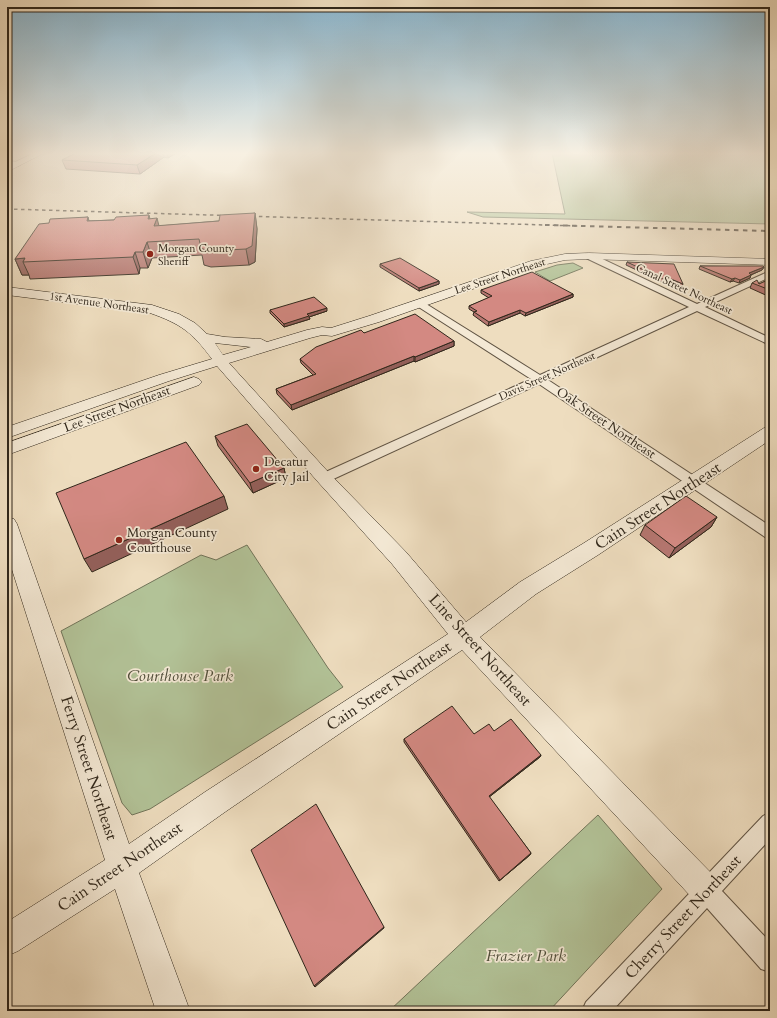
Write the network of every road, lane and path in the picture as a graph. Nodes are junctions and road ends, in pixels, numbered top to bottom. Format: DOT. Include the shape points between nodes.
graph roads {
  1 [pos="589,256"];
  2 [pos="770,262"];
  3 [pos="770,274"];
  4 [pos="7,291"];
  5 [pos="420,304"];
  6 [pos="697,308"];
  7 [pos="332,332"];
  8 [pos="203,337"];
  9 [pos="770,342"];
  10 [pos="273,344"];
  11 [pos="224,365"];
  12 [pos="541,380"];
  13 [pos="44,420"];
  14 [pos="7,426"];
  15 [pos="770,432"];
  16 [pos="7,434"];
  17 [pos="7,449"];
  18 [pos="324,478"];
  19 [pos="695,482"];
  20 [pos="7,524"];
  21 [pos="770,533"];
  22 [pos="464,636"];
  23 [pos="770,823"];
  24 [pos="122,867"];
  25 [pos="707,891"];
  26 [pos="7,940"];
  27 [pos="770,960"];
  28 [pos="172,1011"];
  29 [pos="595,1011"];
  1 -- 2 [label="street, Lee Street Northeast"];
  1 -- 5 [label="street, Lee Street Northeast" via="535,263"];
  1 -- 6 [label="street, Canal Street Northeast"];
  3 -- 6 [label="street, Davis Street Northeast"];
  4 -- 8 [label="street, 1st Avenue Northeast" via="152,309 174,317"];
  5 -- 7 [label="street, Lee Street Northeast"];
  5 -- 12 [label="street, Oak Street Northeast"];
  6 -- 9 [label="street, Canal Street Northeast"];
  6 -- 12 [label="street, Davis Street Northeast"];
  7 -- 10 [label="street, Lee Street Northeast" via="322,330"];
  7 -- 11 [label="street, Lee Street Northeast" via="326,338"];
  8 -- 10 [label="street"];
  8 -- 11 [label="street, 1st Avenue Northeast"];
  10 -- 11 [label="street, Lee Street Northeast"];
  11 -- 13 [label="street, Lee Street Northeast" via="164,378"];
  11 -- 17 [label="street, Lee Street Northeast"];
  11 -- 18 [label="street, Line Street Northeast"];
  12 -- 18 [label="street, Davis Street Northeast"];
  12 -- 19 [label="street, Oak Street Northeast"];
  13 -- 14 [label="street"];
  13 -- 16 [label="street, Lee Street Northeast"];
  15 -- 19 [label="street, Cain Street Northeast"];
  18 -- 22 [label="street, Line Street Northeast" via="399,558"];
  19 -- 21 [label="street, Oak Street Northeast"];
  19 -- 22 [label="street, Cain Street Northeast" via="528,588"];
  20 -- 24 [label="street, Ferry Street Northeast"];
  22 -- 24 [label="street, Cain Street Northeast" via="214,802"];
  22 -- 25 [label="street, Line Street Northeast"];
  23 -- 25 [label="street, Cherry Street Northeast"];
  24 -- 26 [label="street, Cain Street Northeast"];
  24 -- 28 [label="street, Ferry Street Northeast"];
  25 -- 27 [label="street, Line Street Northeast"];
  25 -- 29 [label="street, Cherry Street Northeast"];
}
